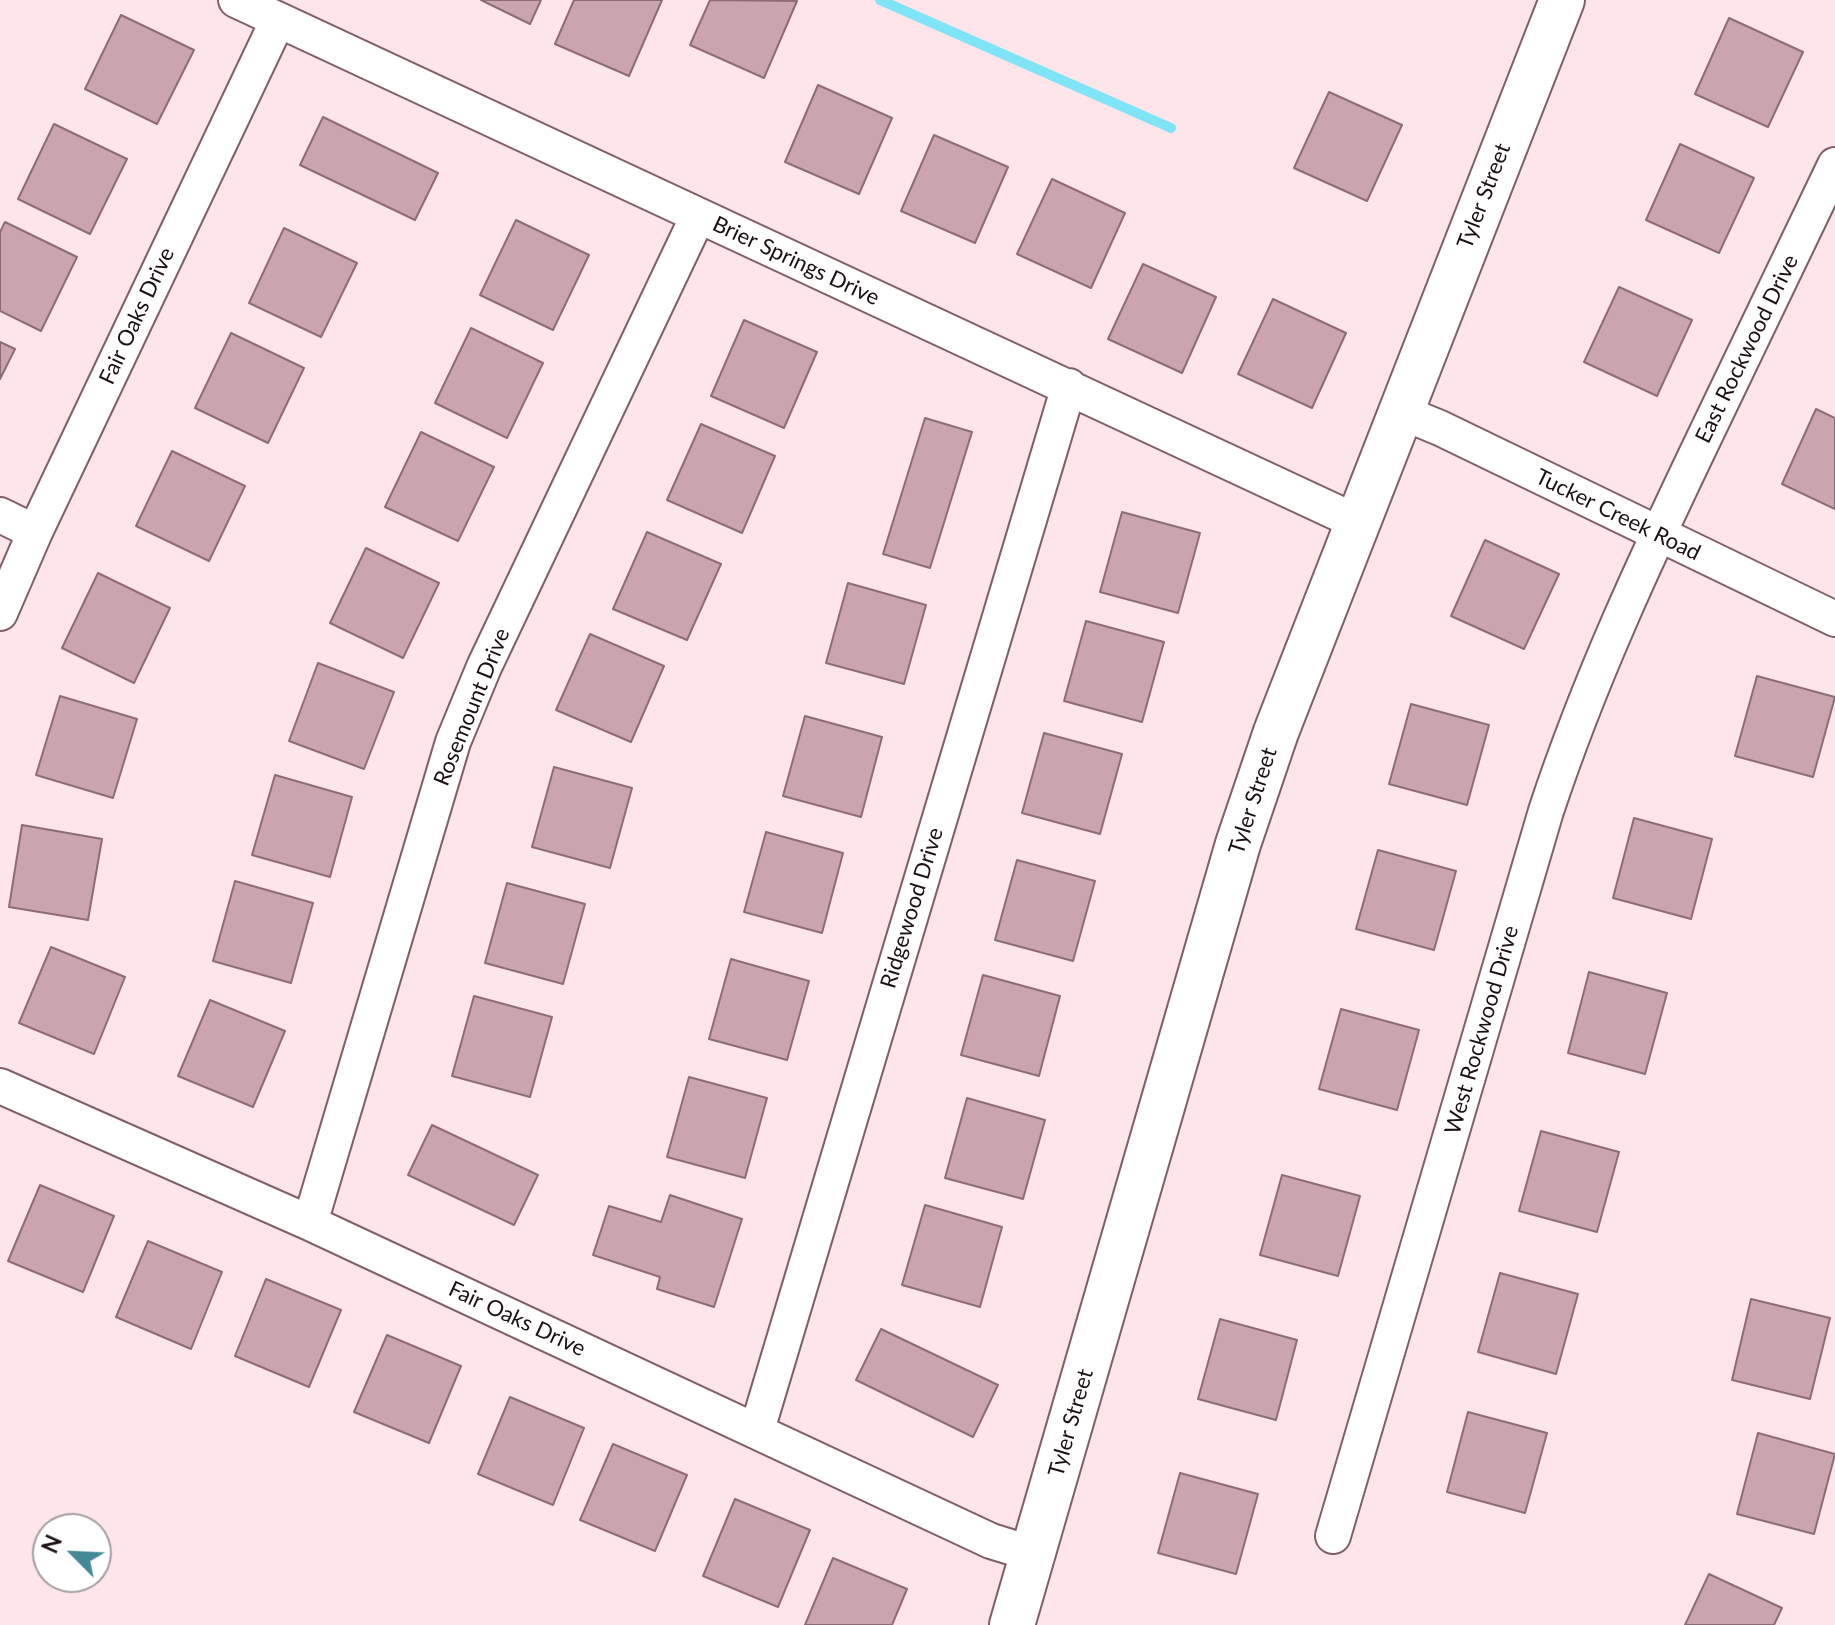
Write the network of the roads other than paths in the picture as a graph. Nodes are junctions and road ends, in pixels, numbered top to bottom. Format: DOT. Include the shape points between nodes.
graph roads {
  1 [pos="236,0"];
  2 [pos="1562,0"];
  3 [pos="278,20"];
  4 [pos="1835,165"];
  5 [pos="698,216"];
  6 [pos="1069,386"];
  7 [pos="1401,412"];
  8 [pos="0,515"];
  9 [pos="1357,522"];
  10 [pos="35,532"];
  11 [pos="1658,534"];
  12 [pos="0,613"];
  13 [pos="1835,619"];
  14 [pos="0,1086"];
  15 [pos="310,1223"];
  16 [pos="757,1430"];
  17 [pos="1333,1536"];
  18 [pos="1033,1554"];
  19 [pos="1012,1625"];
  1 -- 3 [label="street, Brier Springs Drive"];
  2 -- 7 [label="street, Tyler Street"];
  3 -- 5 [label="street, Brier Springs Drive"];
  3 -- 10 [label="street, Fair Oaks Drive"];
  4 -- 11 [label="street, East Rockwood Drive"];
  5 -- 6 [label="street, Brier Springs Drive"];
  5 -- 15 [label="street, Rosemount Drive" via="453,742"];
  6 -- 9 [label="street, Brier Springs Drive"];
  6 -- 16 [label="street, Ridgewood Drive"];
  7 -- 9 [label="street, Tyler Street"];
  7 -- 11 [label="street, Tucker Creek Road"];
  8 -- 10 [label="street"];
  9 -- 18 [label="street, Tyler Street" via="1238,844"];
  10 -- 12 [label="street, Fair Oaks Drive"];
  11 -- 13 [label="street, Tucker Creek Road"];
  11 -- 17 [label="street, West Rockwood Drive" via="1574,728 1546,811"];
  14 -- 15 [label="street, Fair Oaks Drive"];
  15 -- 16 [label="street, Fair Oaks Drive"];
  16 -- 18 [label="street, Fair Oaks Drive" via="991,1541"];
  18 -- 19 [label="street, Tyler Street"];
}
